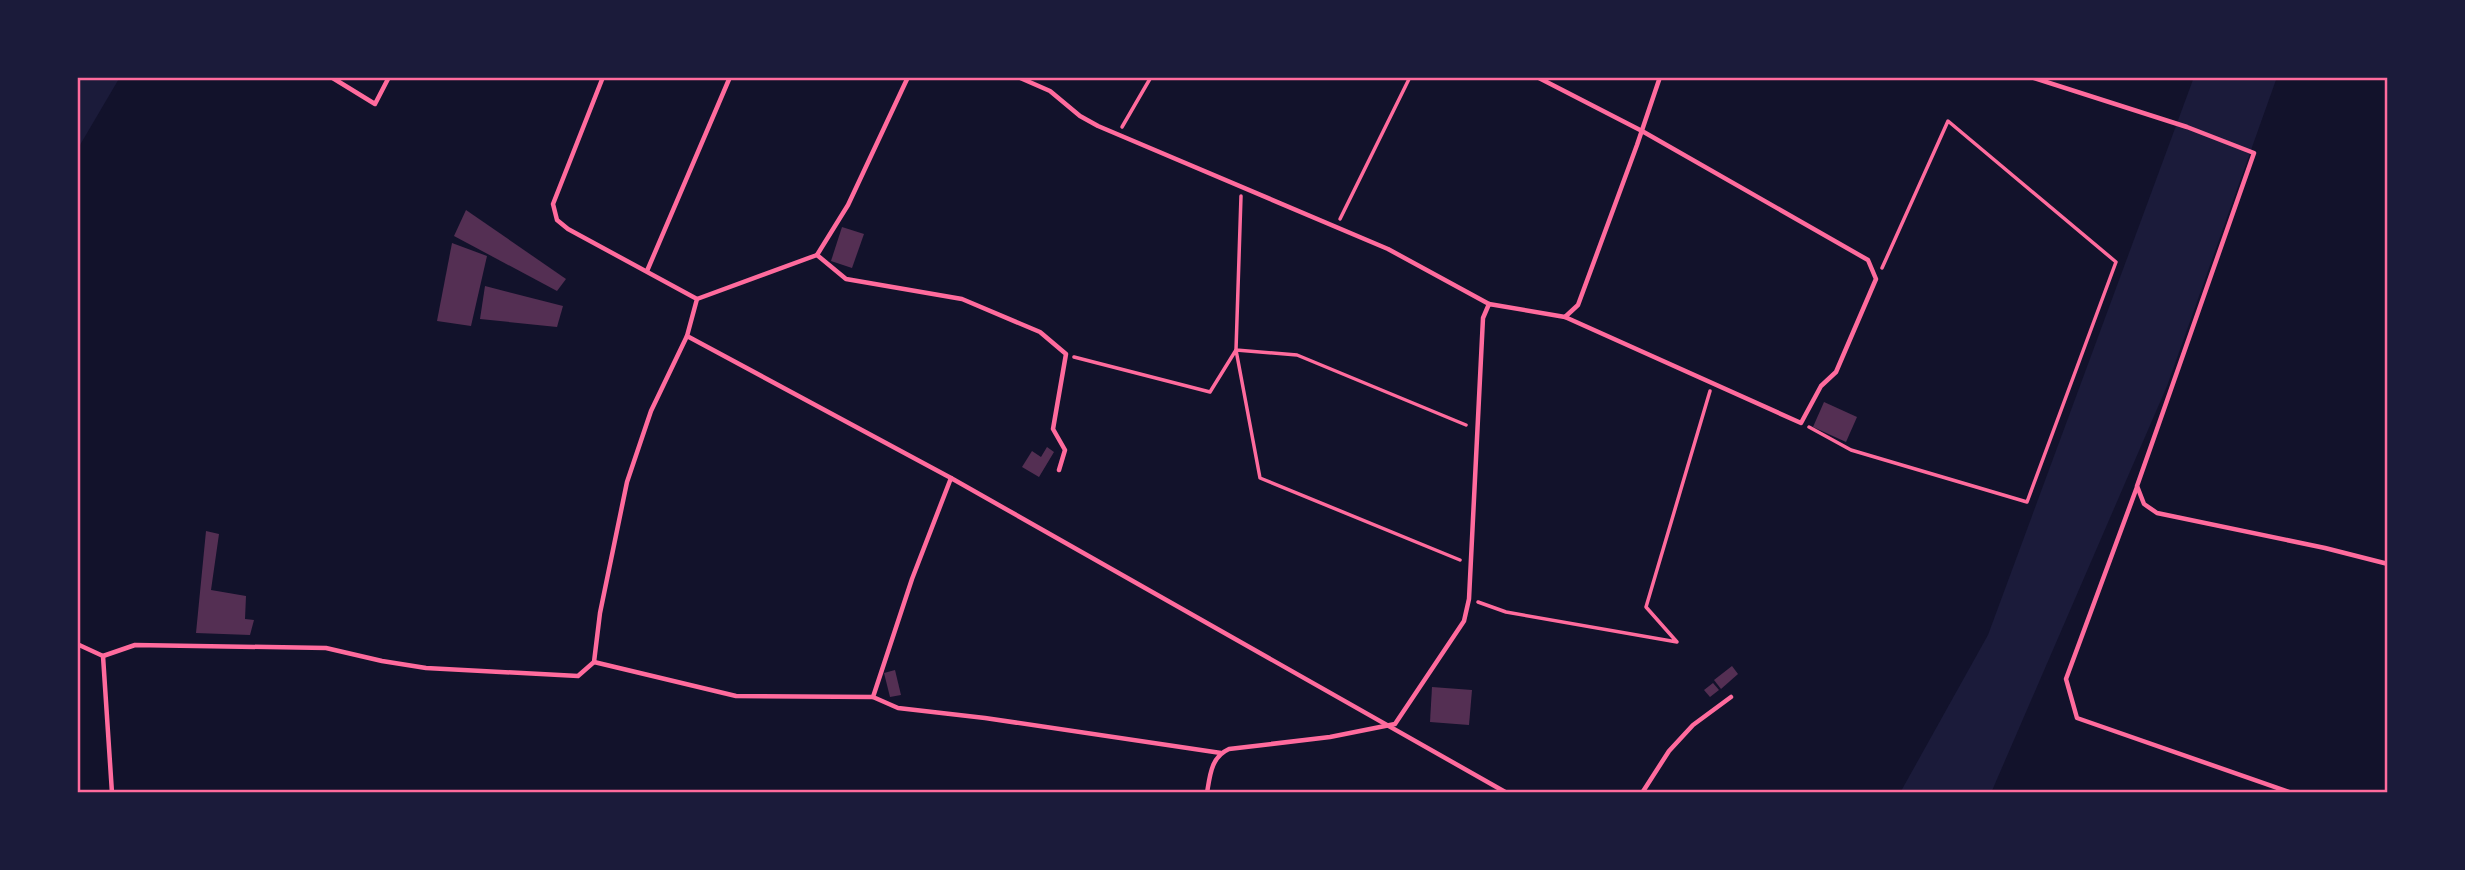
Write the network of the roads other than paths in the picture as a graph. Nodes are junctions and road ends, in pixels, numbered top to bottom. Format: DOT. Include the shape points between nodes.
graph roads {
  1 [pos="331,77"];
  2 [pos="389,77"];
  3 [pos="603,77"];
  4 [pos="730,77"];
  5 [pos="908,77"];
  6 [pos="1018,77"];
  7 [pos="1537,77"];
  8 [pos="1660,77"];
  9 [pos="2031,77"];
  10 [pos="1642,131"];
  11 [pos="817,255"];
  12 [pos="647,271"];
  13 [pos="77,286"];
  14 [pos="77,293"];
  15 [pos="696,299"];
  16 [pos="1489,304"];
  17 [pos="1565,317"];
  18 [pos="687,336"];
  19 [pos="1059,470"];
  20 [pos="951,478"];
  21 [pos="2137,486"];
  22 [pos="2388,564"];
  23 [pos="77,644"];
  24 [pos="103,656"];
  25 [pos="594,662"];
  26 [pos="873,697"];
  27 [pos="1731,697"];
  28 [pos="1387,725"];
  29 [pos="1221,753"];
  30 [pos="112,793"];
  31 [pos="1207,793"];
  32 [pos="1507,793"];
  33 [pos="1642,793"];
  34 [pos="2292,793"];
  1 -- 2 [label="lane" via="375,104"];
  3 -- 12 [label="lane" via="553,204 557,220 568,229"];
  4 -- 12 [label="lane"];
  5 -- 11 [label="lane" via="848,205"];
  6 -- 16 [label="lane" via="1050,91 1080,116 1117,135 1388,249"];
  7 -- 10 [label="lane"];
  8 -- 10 [label="lane"];
  9 -- 21 [label="lane" via="2254,153"];
  10 -- 17 [label="lane" via="1578,305"];
  10 -- 17 [label="lane" via="1868,260 1876,279 1836,372 1821,386 1801,423"];
  11 -- 15 [label="lane"];
  11 -- 19 [label="lane" via="846,279 962,299 1040,332 1066,354 1053,429 1065,450"];
  12 -- 15 [label="lane"];
  13 -- 14 [label="lane"];
  15 -- 18 [label="lane"];
  16 -- 17 [label="lane"];
  16 -- 28 [label="lane" via="1482,318 1469,599 1464,621 1395,724"];
  18 -- 20 [label="lane"];
  18 -- 25 [label="lane" via="651,411 627,482"];
  20 -- 26 [label="lane"];
  20 -- 28 [label="lane"];
  21 -- 22 [label="lane" via="2144,504 2157,513"];
  21 -- 34 [label="lane" via="2066,679 2077,718"];
  23 -- 24 [label="lane"];
  24 -- 25 [label="lane" via="135,645 326,649 426,668 578,676"];
  24 -- 30 [label="lane"];
  25 -- 26 [label="lane" via="736,696"];
  26 -- 29 [label="lane" via="898,708"];
  27 -- 33 [label="lane" via="1693,725 1669,751"];
  28 -- 29 [label="lane"];
  28 -- 32 [label="lane"];
  29 -- 31 [label="lane" via="1212,765"];
}
